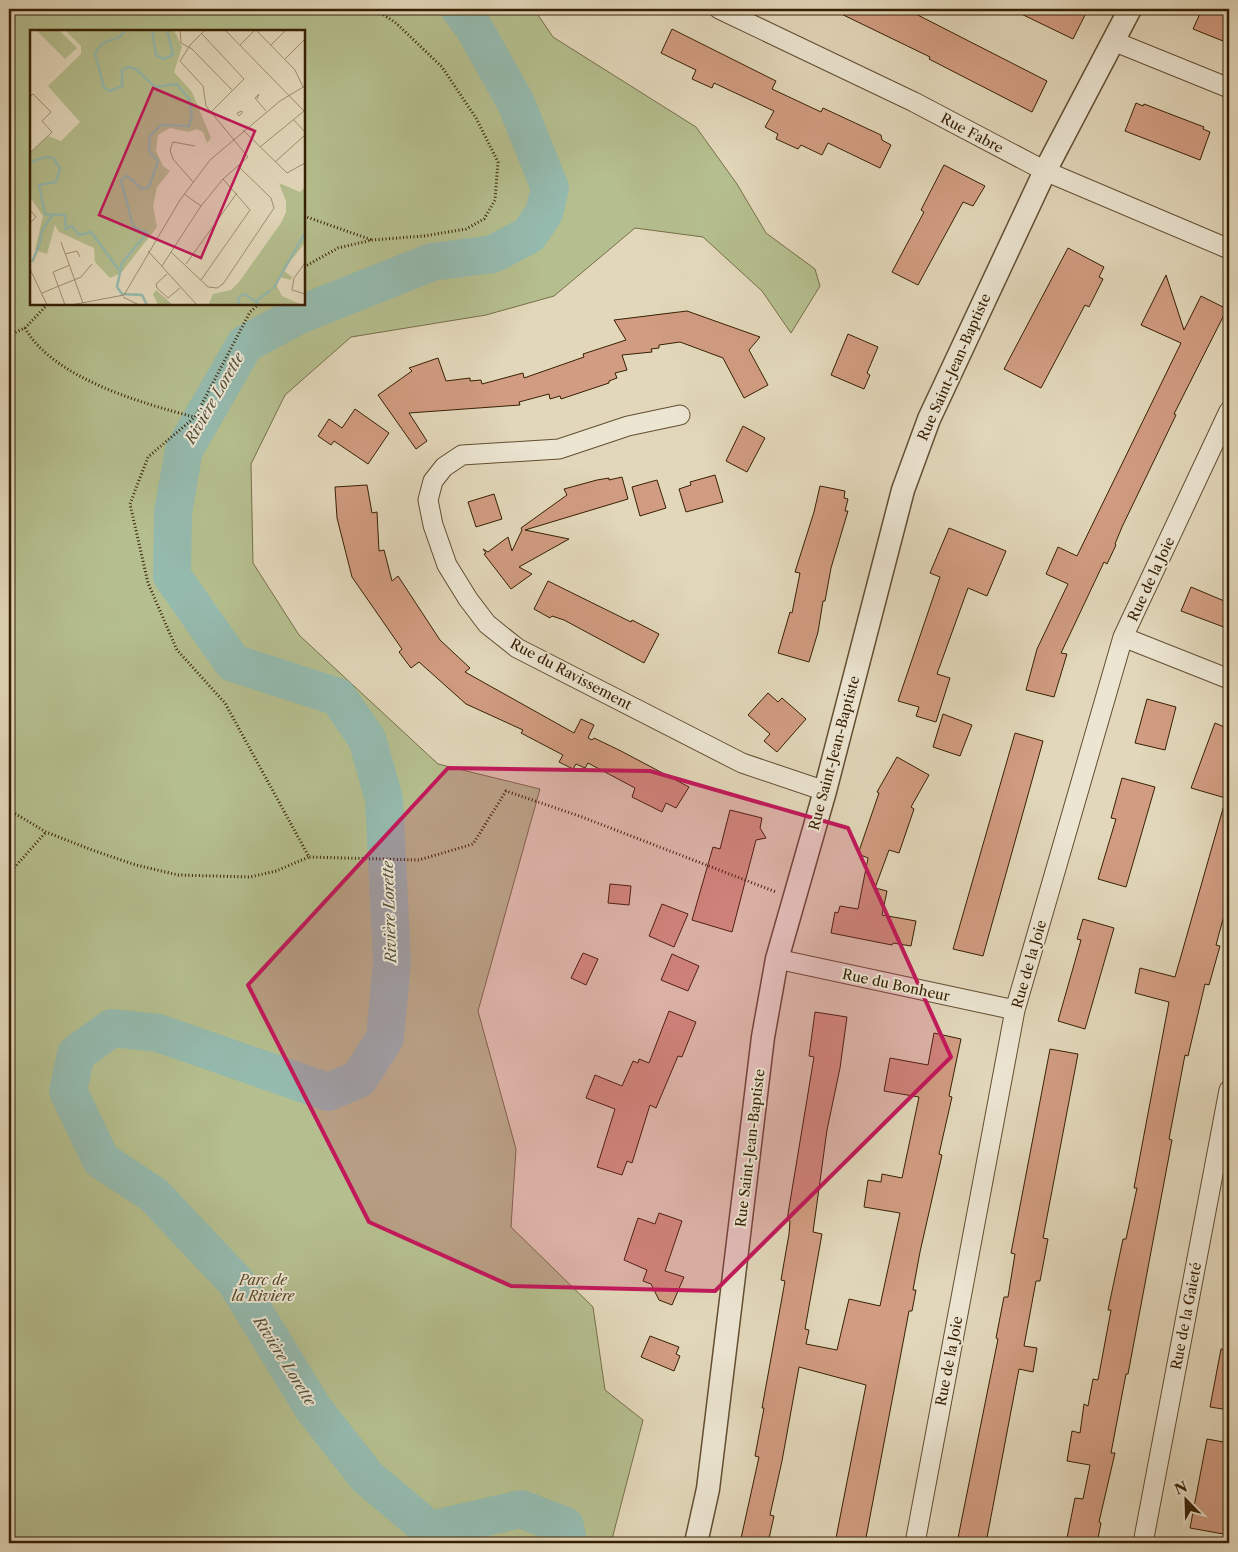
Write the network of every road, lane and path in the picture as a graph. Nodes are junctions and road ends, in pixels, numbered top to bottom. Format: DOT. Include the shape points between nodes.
graph roads {
  1 [pos="12,9"];
  2 [pos="24,9"];
  3 [pos="375,9"];
  4 [pos="719,9"];
  5 [pos="1130,9"];
  6 [pos="1112,41"];
  7 [pos="1229,88"];
  8 [pos="1045,171"];
  9 [pos="305,216"];
  10 [pos="372,240"];
  11 [pos="1229,249"];
  12 [pos="305,266"];
  13 [pos="47,305"];
  14 [pos="258,305"];
  15 [pos="25,328"];
  16 [pos="9,335"];
  17 [pos="1229,411"];
  18 [pos="680,415"];
  19 [pos="195,417"];
  20 [pos="1225,430"];
  21 [pos="1123,637"];
  22 [pos="1229,679"];
  23 [pos="825,791"];
  24 [pos="9,810"];
  25 [pos="46,832"];
  26 [pos="309,857"];
  27 [pos="9,877"];
  28 [pos="795,899"];
  29 [pos="777,959"];
  30 [pos="1015,1010"];
  31 [pos="1229,1090"];
  32 [pos="696,1543"];
  33 [pos="914,1543"];
  34 [pos="1143,1543"];
  1 -- 2 [label="path"];
  3 -- 10 [label="path" via="396,23 442,67 476,118 498,162 496,200 484,219 466,229"];
  4 -- 8 [label="street, Rue Fabre" via="914,102"];
  5 -- 6 [label="street, Rue Saint-Jean-Baptiste"];
  6 -- 7 [label="street"];
  6 -- 8 [label="street, Rue Saint-Jean-Baptiste"];
  8 -- 11 [label="street, Rue Fabre"];
  8 -- 23 [label="street, Rue Saint-Jean-Baptiste" via="929,418 902,490"];
  9 -- 10 [label="path"];
  10 -- 12 [label="path" via="338,248"];
  13 -- 15 [label="path"];
  14 -- 19 [label="path" via="250,312"];
  15 -- 16 [label="path"];
  15 -- 19 [label="path" via="34,344 71,372 150,405"];
  17 -- 20 [label="street, Rue de la Joie"];
  18 -- 23 [label="street, Rue du Ravissement" via="628,426 559,449 462,455 444,466 433,481 428,500 447,565 487,624 517,648 742,764"];
  19 -- 26 [label="path" via="148,457 130,504 148,583 177,650 225,703"];
  20 -- 21 [label="street, Rue de la Joie"];
  21 -- 22 [label="street"];
  21 -- 30 [label="street, Rue de la Joie"];
  23 -- 28 [label="street, Rue Saint-Jean-Baptiste"];
  24 -- 25 [label="path"];
  25 -- 26 [label="path" via="136,865 178,875 250,877 276,871"];
  25 -- 27 [label="path"];
  26 -- 28 [label="path" via="420,860 473,844 506,791"];
  28 -- 29 [label="street, Rue Saint-Jean-Baptiste"];
  29 -- 30 [label="street, Rue du Bonheur"];
  29 -- 32 [label="street, Rue Saint-Jean-Baptiste" via="763,1037 708,1489"];
  30 -- 33 [label="street, Rue de la Joie"];
  31 -- 34 [label="street, Rue de la Gaieté"];
}
